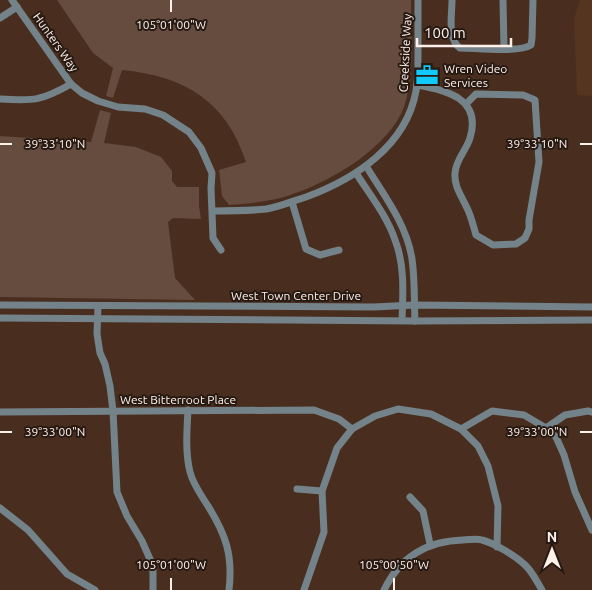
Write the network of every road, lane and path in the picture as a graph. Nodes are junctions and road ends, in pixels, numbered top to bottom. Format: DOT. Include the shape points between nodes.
graph roads {
  1 [pos="12,0"];
  2 [pos="418,0"];
  3 [pos="452,0"];
  4 [pos="503,0"];
  5 [pos="533,0"];
  6 [pos="17,7"];
  7 [pos="0,18"];
  8 [pos="504,49"];
  9 [pos="71,84"];
  10 [pos="417,85"];
  11 [pos="0,99"];
  12 [pos="466,104"];
  13 [pos="366,166"];
  14 [pos="356,173"];
  15 [pos="292,202"];
  16 [pos="213,211"];
  17 [pos="221,250"];
  18 [pos="339,250"];
  19 [pos="0,305"];
  20 [pos="403,305"];
  21 [pos="414,305"];
  22 [pos="98,306"];
  23 [pos="592,307"];
  24 [pos="0,318"];
  25 [pos="98,318"];
  26 [pos="402,320"];
  27 [pos="415,320"];
  28 [pos="592,320"];
  29 [pos="188,410"];
  30 [pos="113,411"];
  31 [pos="0,412"];
  32 [pos="592,412"];
  33 [pos="546,428"];
  34 [pos="352,429"];
  35 [pos="461,429"];
  36 [pos="296,489"];
  37 [pos="322,491"];
  38 [pos="410,497"];
  39 [pos="0,508"];
  40 [pos="592,530"];
  41 [pos="430,544"];
  42 [pos="497,547"];
  43 [pos="95,590"];
  44 [pos="152,590"];
  45 [pos="229,590"];
  46 [pos="304,590"];
  47 [pos="384,590"];
  48 [pos="542,590"];
  1 -- 6 [label="street, Hunters Way"];
  2 -- 10 [label="street, Creekside Way"];
  3 -- 8 [label="street" via="452,37 455,44 460,48"];
  4 -- 8 [label="street"];
  5 -- 8 [label="street" via="531,45"];
  6 -- 7 [label="street"];
  6 -- 9 [label="street, Hunters Way"];
  9 -- 11 [label="street" via="48,97 35,100"];
  9 -- 16 [label="street, Hunters Way" via="98,101 163,115 189,132 201,148 212,173"];
  10 -- 12 [label="street" via="442,90"];
  10 -- 13 [label="street, Creekside Way" via="404,125 380,155"];
  12 -- 12 [label="street" via="472,127 470,138 456,164 454,180 476,235 493,245 516,244 525,238 529,229 539,162 535,100 523,94 476,94"];
  13 -- 14 [label="street, Creekside Way"];
  13 -- 21 [label="street" via="407,238 412,260"];
  14 -- 15 [label="street, Creekside Way"];
  14 -- 20 [label="street" via="396,240 402,266"];
  15 -- 16 [label="street, Creekside Way" via="244,211"];
  15 -- 18 [label="street" via="306,249 320,255"];
  16 -- 17 [label="street, Hunters Way" via="212,238"];
  19 -- 22 [label="street, West Town Center Drive"];
  20 -- 21 [label="street, West Town Center Drive"];
  20 -- 22 [label="street, West Town Center Drive"];
  20 -- 26 [label="street"];
  21 -- 23 [label="street, West Town Center Drive"];
  21 -- 27 [label="street"];
  22 -- 25 [label="street"];
  24 -- 25 [label="street, West Town Center Drive"];
  25 -- 26 [label="street, West Town Center Drive"];
  25 -- 30 [label="street" via="100,353 110,386"];
  26 -- 27 [label="street, West Town Center Drive"];
  27 -- 28 [label="street, West Town Center Drive"];
  29 -- 30 [label="street, West Bitterroot Place"];
  29 -- 34 [label="street, West Bitterroot Place" via="314,410 339,419"];
  29 -- 45 [label="street" via="190,471 223,534 231,561"];
  30 -- 31 [label="street, West Bitterroot Place"];
  30 -- 44 [label="street" via="117,492 152,566"];
  32 -- 33 [label="street" via="565,415"];
  33 -- 35 [label="street" via="524,415 492,411"];
  33 -- 40 [label="street" via="556,437"];
  34 -- 35 [label="street" via="375,416 398,409 432,414"];
  34 -- 37 [label="street" via="337,448"];
  35 -- 42 [label="street" via="478,446 488,466 498,506"];
  36 -- 37 [label="street"];
  37 -- 46 [label="street" via="324,532"];
  38 -- 41 [label="street" via="422,511"];
  39 -- 43 [label="street" via="28,530 67,574"];
  41 -- 42 [label="street" via="480,539"];
  41 -- 47 [label="street" via="391,575"];
  42 -- 48 [label="street" via="525,565"];
}
